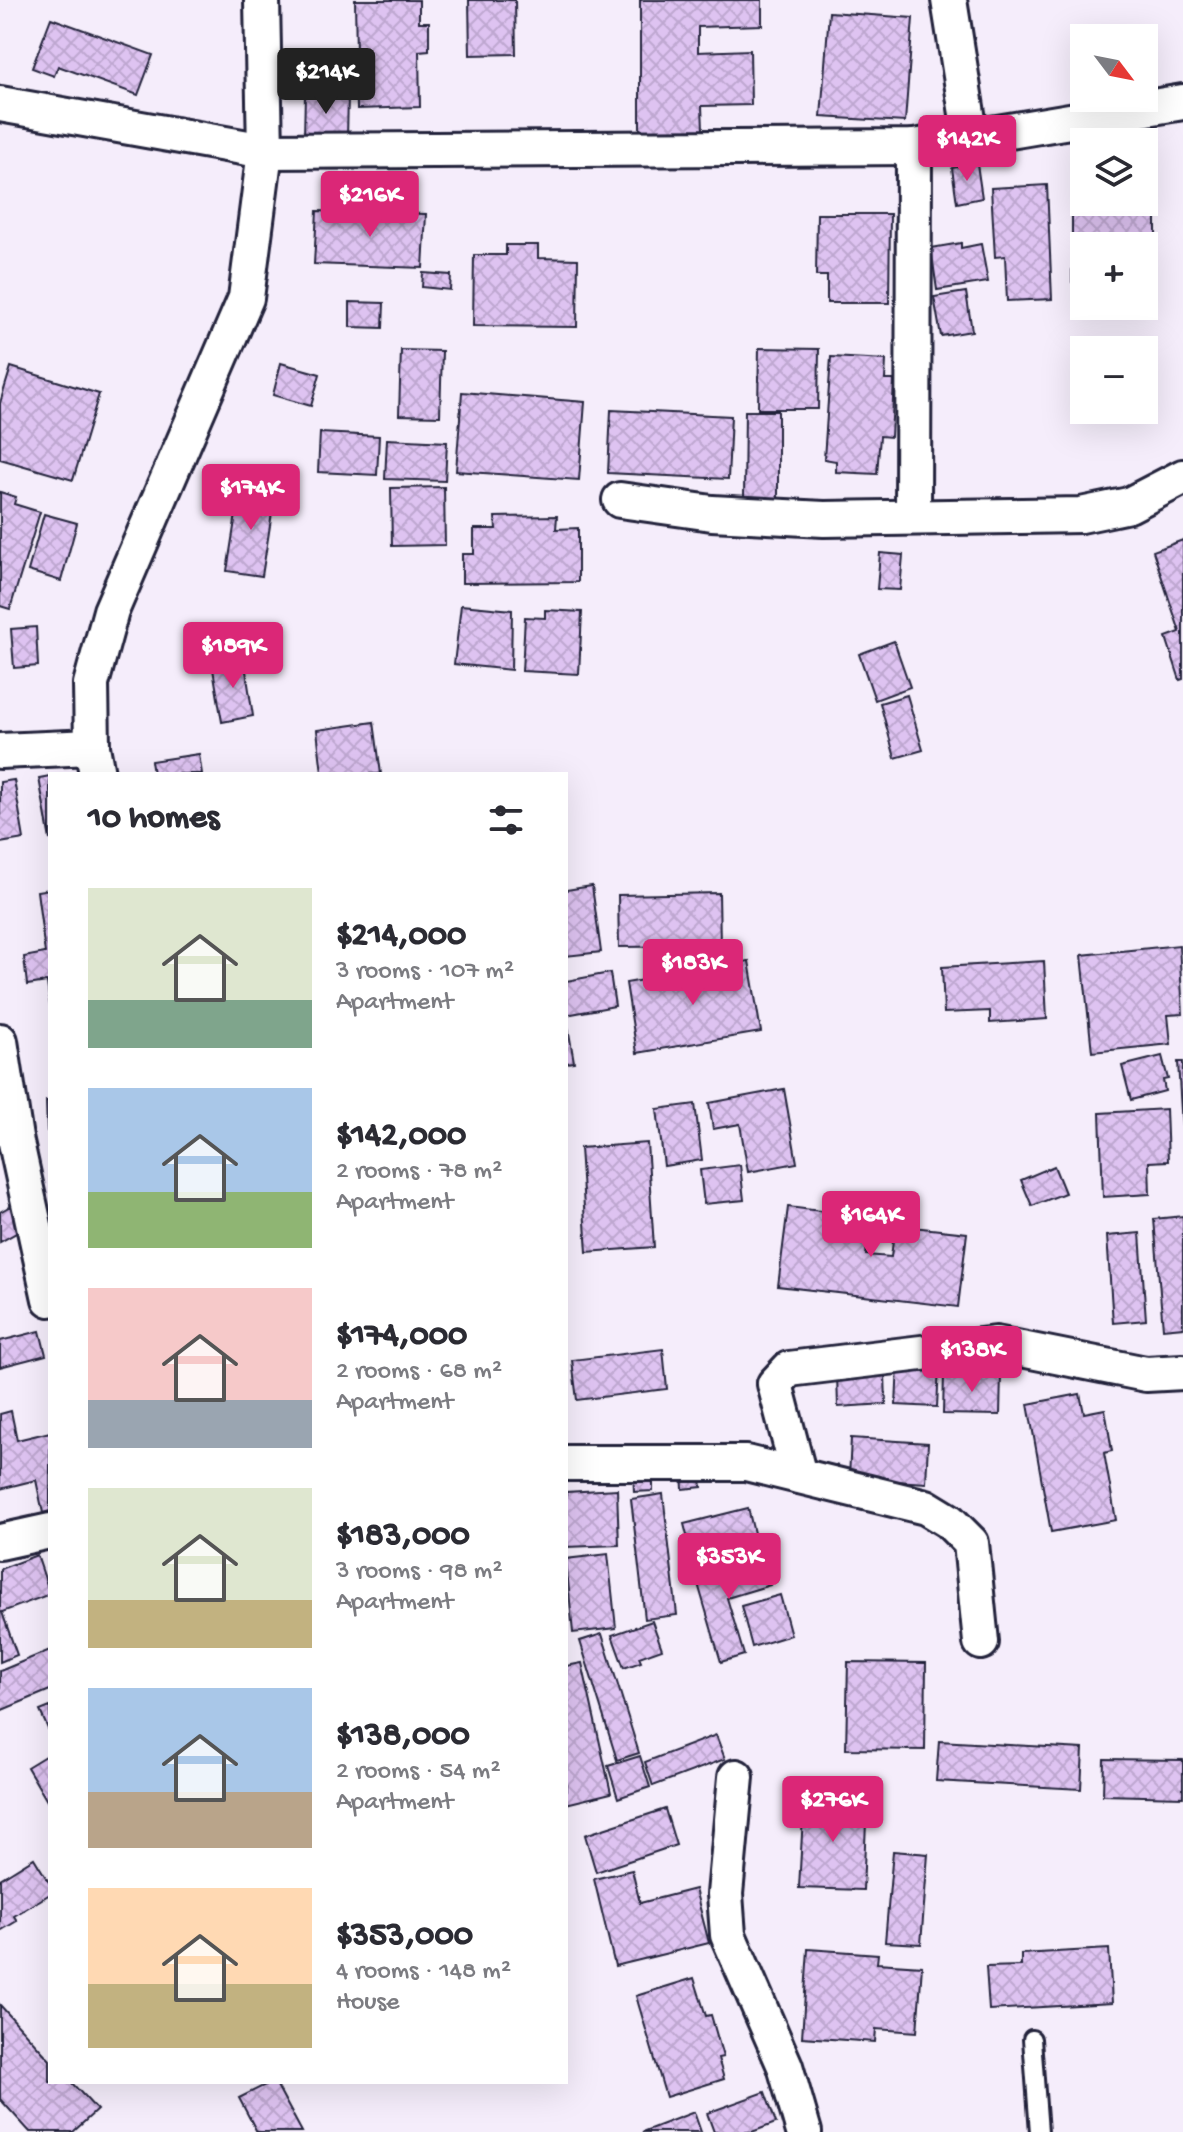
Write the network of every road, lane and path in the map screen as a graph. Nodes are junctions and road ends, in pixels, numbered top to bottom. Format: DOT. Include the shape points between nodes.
graph roads {
  1 [pos="262,0"];
  2 [pos="949,0"];
  3 [pos="1183,102"];
  4 [pos="0,104"];
  5 [pos="971,139"];
  6 [pos="914,147"];
  7 [pos="265,151"];
  8 [pos="1183,477"];
  9 [pos="620,500"];
  10 [pos="913,517"];
  11 [pos="0,751"];
  12 [pos="94,760"];
  13 [pos="0,1041"];
  14 [pos="48,1290"];
  15 [pos="1183,1372"];
  16 [pos="568,1463"];
  17 [pos="799,1476"];
  18 [pos="48,1531"];
  19 [pos="0,1542"];
  20 [pos="981,1642"];
  21 [pos="736,1777"];
  22 [pos="1032,2039"];
  23 [pos="804,2132"];
  24 [pos="1039,2132"];
  1 -- 7 [label="street"];
  2 -- 5 [label="street"];
  3 -- 5 [label="street"];
  4 -- 7 [label="street"];
  5 -- 6 [label="street"];
  6 -- 7 [label="street"];
  6 -- 10 [label="street"];
  7 -- 12 [label="street" via="246,298 111,611 91,684"];
  8 -- 10 [label="street" via="1129,505 1081,515"];
  9 -- 10 [label="street" via="728,514"];
  11 -- 12 [label="street"];
  13 -- 14 [label="street"];
  15 -- 17 [label="street" via="1146,1374 996,1344 789,1369 775,1384"];
  16 -- 17 [label="street" via="746,1463"];
  17 -- 20 [label="street" via="926,1507 949,1521 971,1543"];
  18 -- 19 [label="street"];
  21 -- 23 [label="street" via="725,1894 728,1935 785,2066"];
  22 -- 24 [label="lane"];
}
